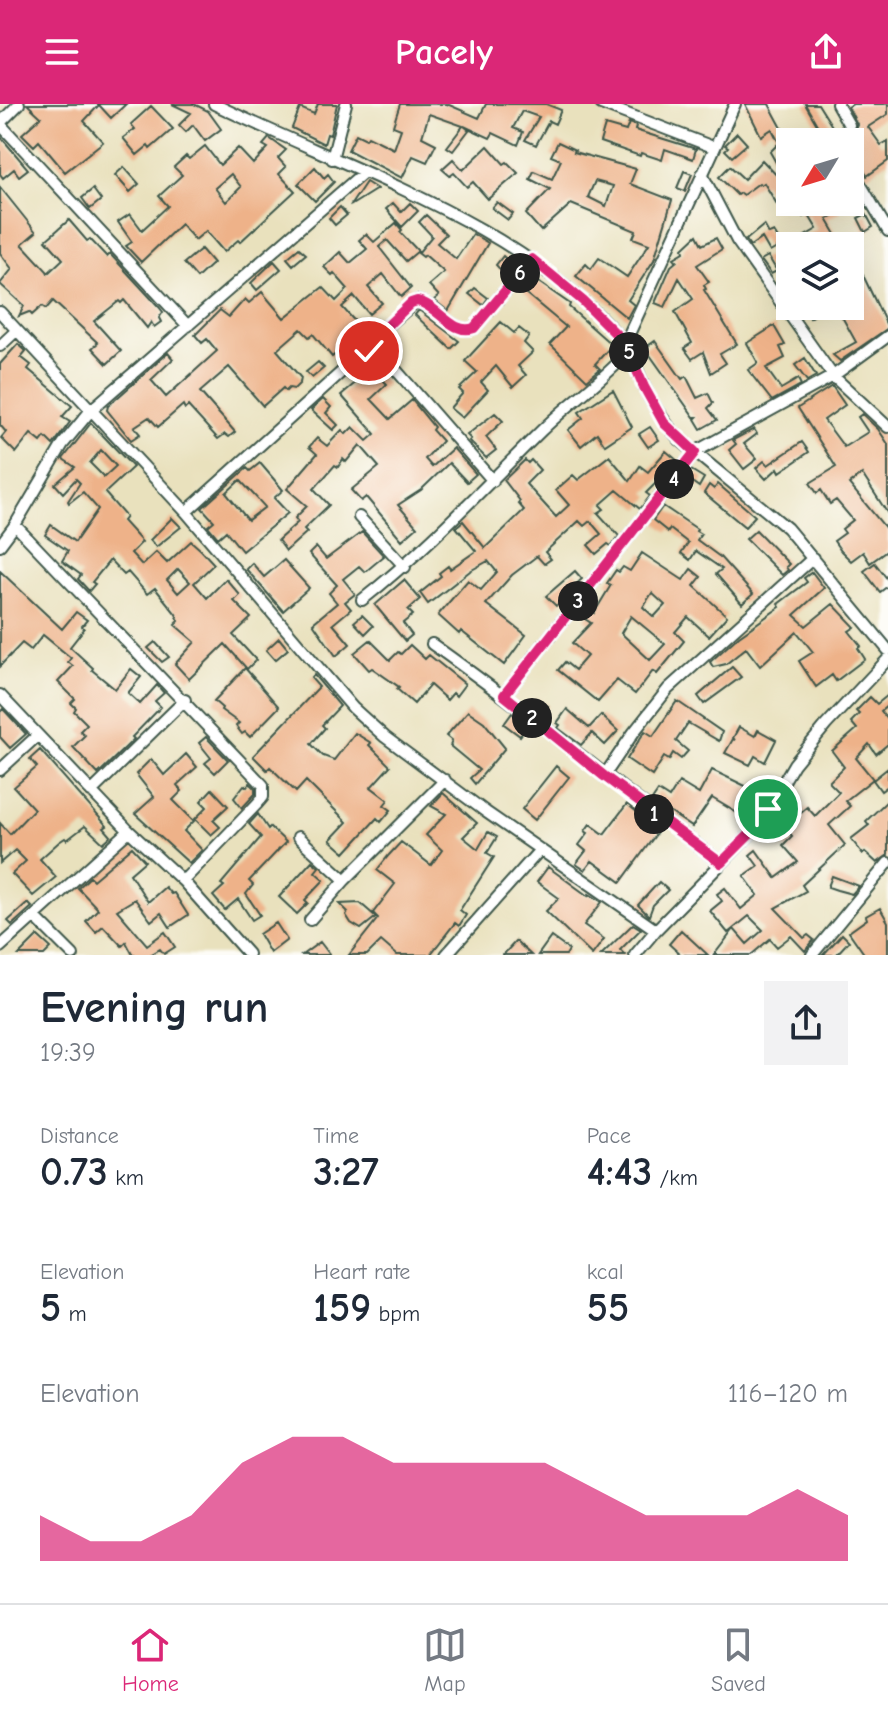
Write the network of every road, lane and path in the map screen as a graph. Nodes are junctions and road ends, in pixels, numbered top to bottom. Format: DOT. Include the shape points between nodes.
graph roads {
  1 [pos="19,104"];
  2 [pos="214,104"];
  3 [pos="346,104"];
  4 [pos="601,104"];
  5 [pos="735,104"];
  6 [pos="837,104"];
  7 [pos="0,124"];
  8 [pos="849,125"];
  9 [pos="713,147"];
  10 [pos="332,159"];
  11 [pos="364,172"];
  12 [pos="702,174"];
  13 [pos="864,190"];
  14 [pos="888,231"];
  15 [pos="532,259"];
  16 [pos="0,312"];
  17 [pos="188,326"];
  18 [pos="16,331"];
  19 [pos="888,336"];
  20 [pos="0,346"];
  21 [pos="627,347"];
  22 [pos="369,351"];
  23 [pos="833,376"];
  24 [pos="92,409"];
  25 [pos="888,427"];
  26 [pos="695,452"];
  27 [pos="493,481"];
  28 [pos="186,512"];
  29 [pos="359,517"];
  30 [pos="15,525"];
  31 [pos="0,545"];
  32 [pos="813,558"];
  33 [pos="405,567"];
  34 [pos="362,600"];
  35 [pos="432,644"];
  36 [pos="888,650"];
  37 [pos="888,659"];
  38 [pos="0,695"];
  39 [pos="504,695"];
  40 [pos="185,700"];
  41 [pos="37,736"];
  42 [pos="0,770"];
  43 [pos="604,776"];
  44 [pos="445,780"];
  45 [pos="91,792"];
  46 [pos="129,831"];
  47 [pos="298,837"];
  48 [pos="539,851"];
  49 [pos="721,863"];
  50 [pos="888,863"];
  51 [pos="345,880"];
  52 [pos="183,881"];
  53 [pos="35,917"];
  54 [pos="310,920"];
  55 [pos="656,930"];
  56 [pos="0,947"];
  57 [pos="248,954"];
  58 [pos="73,955"];
  59 [pos="446,955"];
  60 [pos="635,955"];
  61 [pos="812,955"];
  1 -- 7 [label="street"];
  2 -- 10 [label="street"];
  3 -- 10 [label="street"];
  4 -- 9 [label="street"];
  5 -- 9 [label="street"];
  6 -- 8 [label="street"];
  7 -- 17 [label="street"];
  9 -- 12 [label="street"];
  10 -- 11 [label="street"];
  11 -- 15 [label="street"];
  11 -- 17 [label="street"];
  12 -- 21 [label="street"];
  12 -- 23 [label="street" via="737,241"];
  13 -- 14 [label="street"];
  15 -- 21 [label="street"];
  15 -- 22 [label="street" via="474,328 457,328 429,304 417,301 383,330"];
  16 -- 18 [label="street"];
  17 -- 24 [label="street"];
  18 -- 20 [label="street"];
  18 -- 24 [label="street"];
  19 -- 23 [label="street"];
  21 -- 26 [label="street" via="664,423"];
  21 -- 27 [label="street" via="613,370 562,411"];
  22 -- 27 [label="street" via="383,355"];
  22 -- 28 [label="street"];
  23 -- 25 [label="street"];
  23 -- 26 [label="street"];
  24 -- 28 [label="street"];
  24 -- 30 [label="street" via="63,444"];
  26 -- 32 [label="street" via="777,520"];
  26 -- 39 [label="street"];
  27 -- 33 [label="street"];
  28 -- 44 [label="street" via="353,708"];
  29 -- 33 [label="street"];
  30 -- 31 [label="street"];
  30 -- 40 [label="street"];
  32 -- 36 [label="street"];
  32 -- 43 [label="street" via="668,689"];
  33 -- 34 [label="street"];
  35 -- 39 [label="street"];
  37 -- 49 [label="street" via="810,744 757,827"];
  38 -- 41 [label="street"];
  39 -- 43 [label="street"];
  40 -- 45 [label="street"];
  40 -- 52 [label="street" via="264,791"];
  41 -- 42 [label="street"];
  41 -- 45 [label="street"];
  43 -- 49 [label="street"];
  44 -- 48 [label="street"];
  44 -- 51 [label="street"];
  45 -- 46 [label="street"];
  46 -- 52 [label="street"];
  46 -- 53 [label="street"];
  47 -- 51 [label="street"];
  48 -- 55 [label="street"];
  48 -- 59 [label="street"];
  49 -- 55 [label="street"];
  50 -- 61 [label="street"];
  51 -- 54 [label="street"];
  52 -- 57 [label="street"];
  53 -- 56 [label="street"];
  53 -- 58 [label="street"];
  55 -- 60 [label="street"];
}
